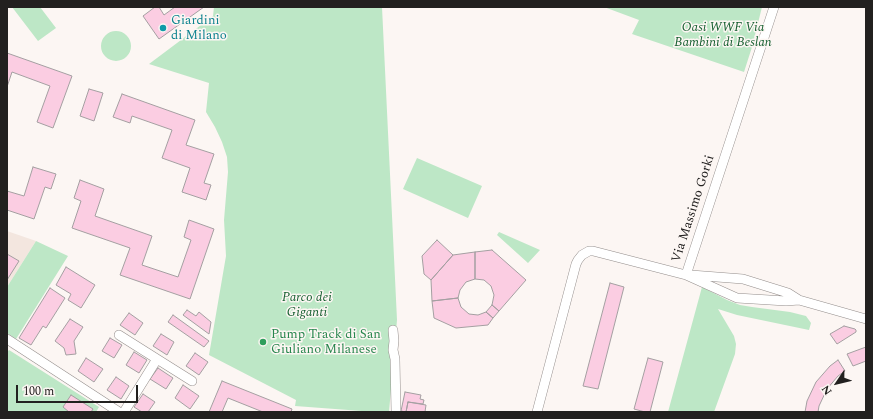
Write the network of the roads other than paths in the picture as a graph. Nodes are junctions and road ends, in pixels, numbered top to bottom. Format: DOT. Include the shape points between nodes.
graph roads {
  1 [pos="774,7"];
  2 [pos="686,275"];
  3 [pos="799,300"];
  4 [pos="866,319"];
  5 [pos="393,330"];
  6 [pos="119,335"];
  7 [pos="7,339"];
  8 [pos="156,359"];
  9 [pos="192,382"];
  10 [pos="119,412"];
  11 [pos="124,412"];
  12 [pos="396,412"];
  13 [pos="536,412"];
  1 -- 2 [label="street, Via Massimo Gorki"];
  2 -- 3 [label="street" via="743,279 788,293"];
  2 -- 3 [label="street" via="737,298"];
  2 -- 13 [label="street, Via Massimo Gorki" via="593,251 582,255 576,264"];
  3 -- 4 [label="street"];
  5 -- 12 [label="street"];
  6 -- 8 [label="street"];
  7 -- 10 [label="street"];
  8 -- 9 [label="street"];
  8 -- 11 [label="street"];
}
